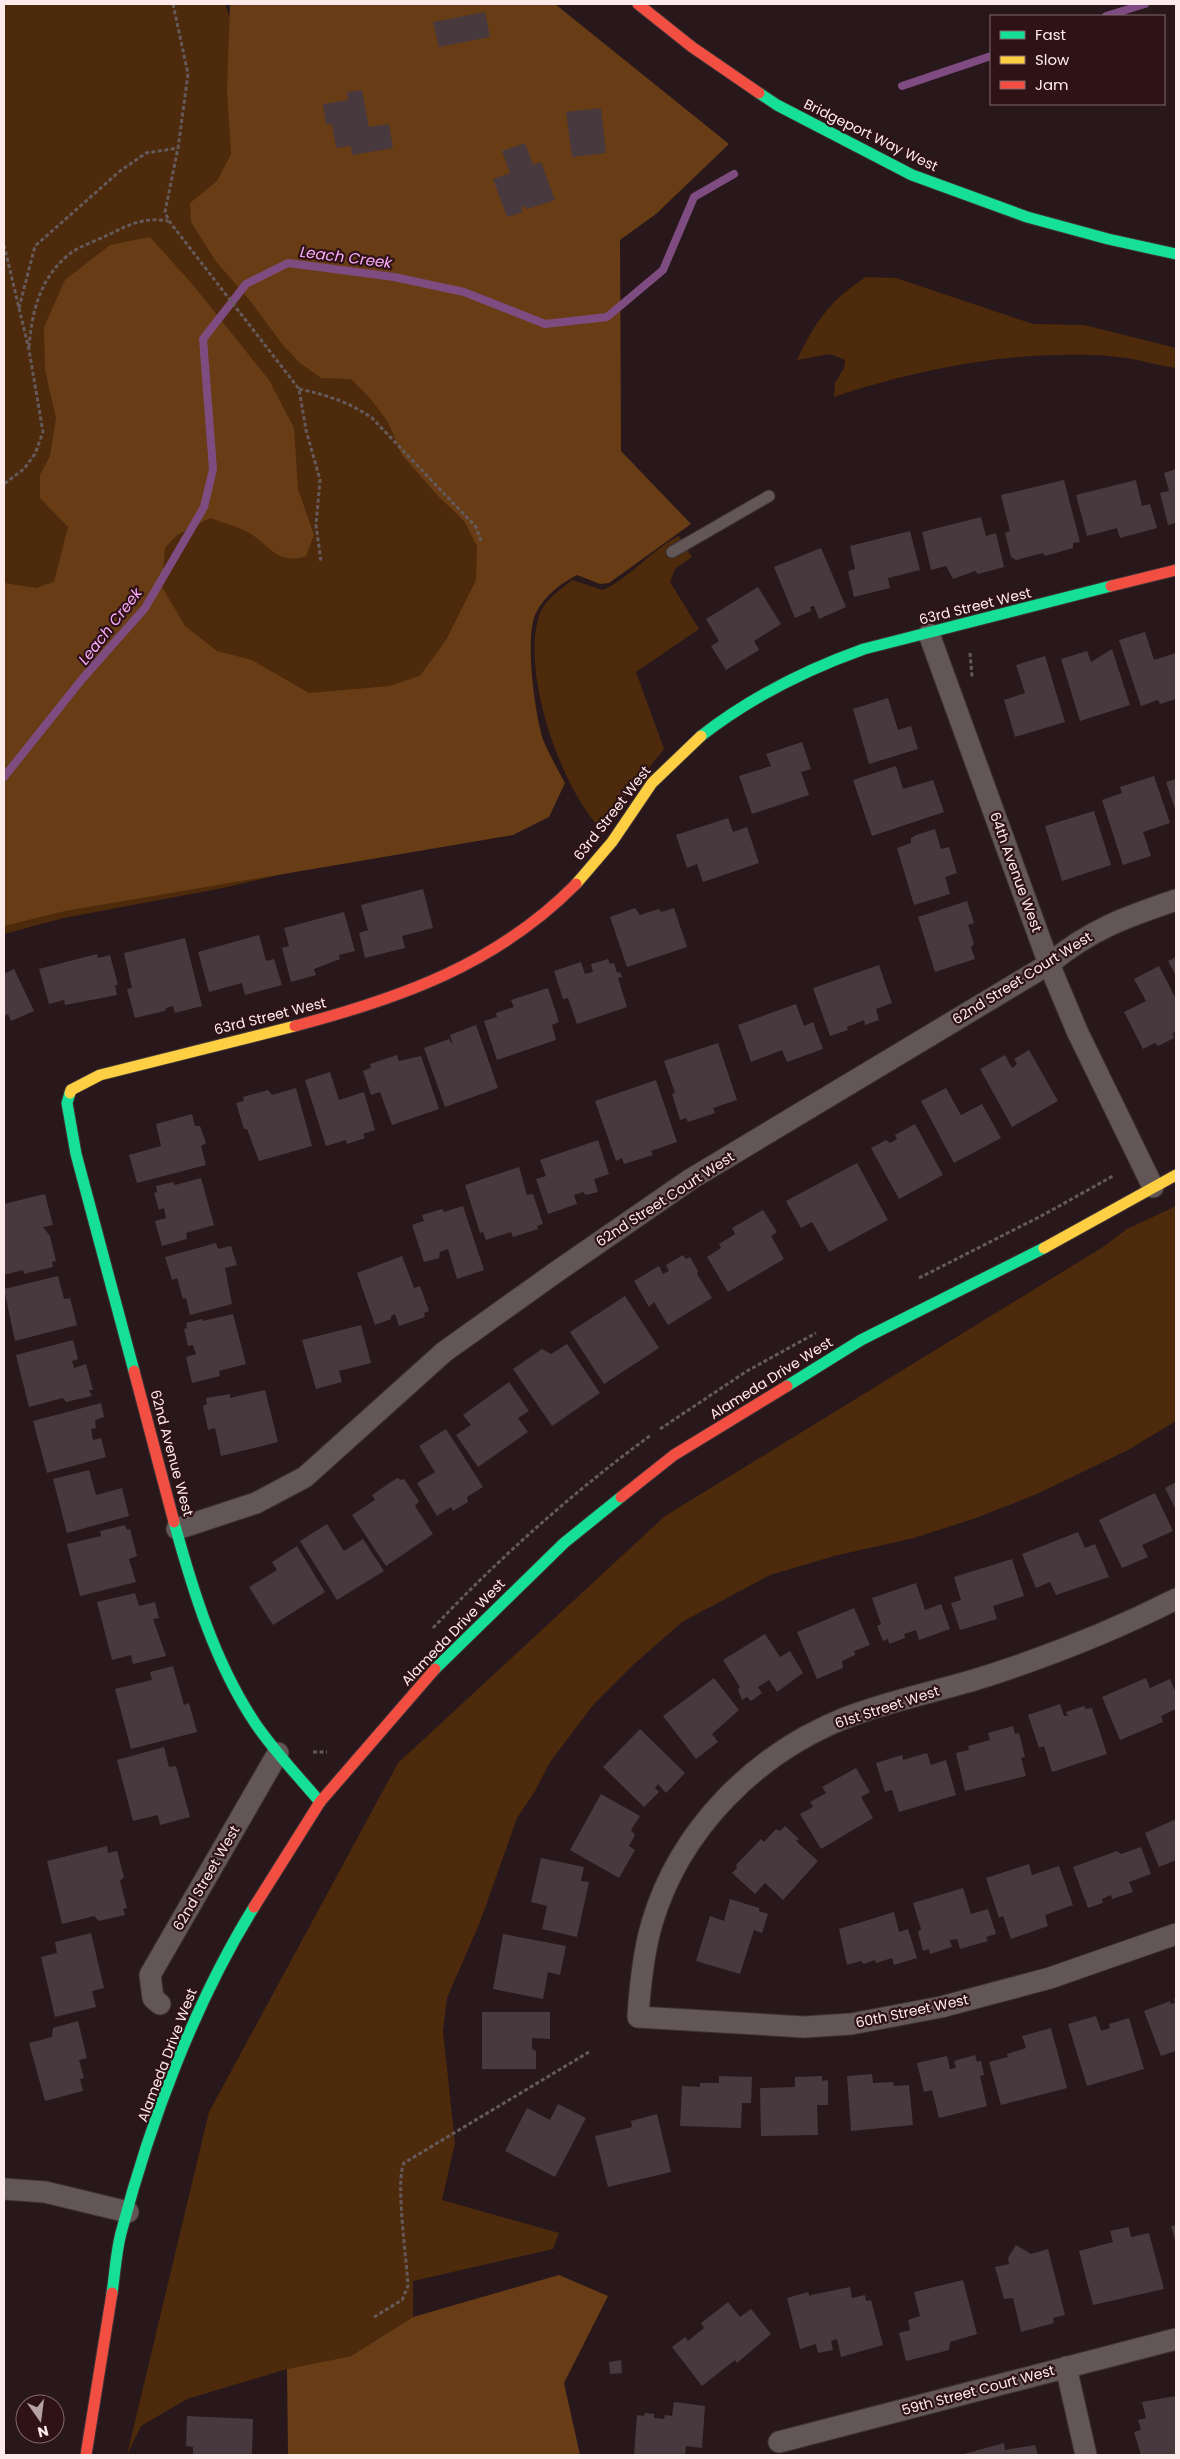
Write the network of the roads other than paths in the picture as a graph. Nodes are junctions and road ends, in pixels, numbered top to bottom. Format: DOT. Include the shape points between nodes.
graph roads {
  1 [pos="638,4"];
  2 [pos="1176,254"];
  3 [pos="769,496"];
  4 [pos="672,552"];
  5 [pos="1176,570"];
  6 [pos="929,634"];
  7 [pos="1176,900"];
  8 [pos="1049,964"];
  9 [pos="78,1086"];
  10 [pos="1176,1175"];
  11 [pos="1154,1186"];
  12 [pos="177,1529"];
  13 [pos="1176,1599"];
  14 [pos="278,1753"];
  15 [pos="320,1802"];
  16 [pos="1176,1934"];
  17 [pos="160,2004"];
  18 [pos="638,2017"];
  19 [pos="4,2188"];
  20 [pos="128,2212"];
  21 [pos="1176,2339"];
  22 [pos="1066,2367"];
  23 [pos="779,2442"];
  24 [pos="86,2455"];
  25 [pos="1086,2455"];
  1 -- 2 [label="street, Bridgeport Way West" via="692,47 777,105 912,175 1027,217"];
  3 -- 4 [label="lane"];
  5 -- 6 [label="street, 63rd Street West"];
  6 -- 8 [label="street, 64th Avenue West"];
  6 -- 9 [label="street, 63rd Street West" via="821,663 768,689 722,721 679,755 651,784 606,850 545,914 479,959 386,1001 100,1076"];
  7 -- 8 [label="street, 62nd Street Court West" via="1117,920 1073,944"];
  8 -- 11 [label="street, 64th Avenue West" via="1077,1031"];
  8 -- 12 [label="street, 62nd Street Court West" via="692,1179 559,1270 444,1352 305,1477 256,1503"];
  9 -- 12 [label="street, 62nd Avenue West" via="71,1090 67,1103 76,1154"];
  10 -- 11 [label="street, Alameda Drive West"];
  11 -- 15 [label="street, Alameda Drive West" via="1079,1231 861,1340 674,1455 564,1543 440,1663"];
  12 -- 14 [label="street, 62nd Avenue West" via="194,1590 229,1679 255,1723"];
  13 -- 18 [label="street, 61st Street West" via="1062,1650 846,1718 812,1733 751,1773 695,1835 670,1879 652,1923"];
  14 -- 15 [label="street, 62nd Avenue West"];
  14 -- 17 [label="street, 62nd Street West" via="150,1975 153,1998"];
  15 -- 20 [label="street, Alameda Drive West" via="238,1933 208,1991 163,2097"];
  16 -- 18 [label="street, 60th Street West" via="1050,1978 942,2007 851,2024 804,2027"];
  19 -- 20 [label="street" via="45,2192"];
  20 -- 24 [label="street, Alameda Drive West" via="121,2234"];
  21 -- 22 [label="street, 59th Street Court West"];
  22 -- 23 [label="street, 59th Street Court West"];
  22 -- 25 [label="street"];
}
